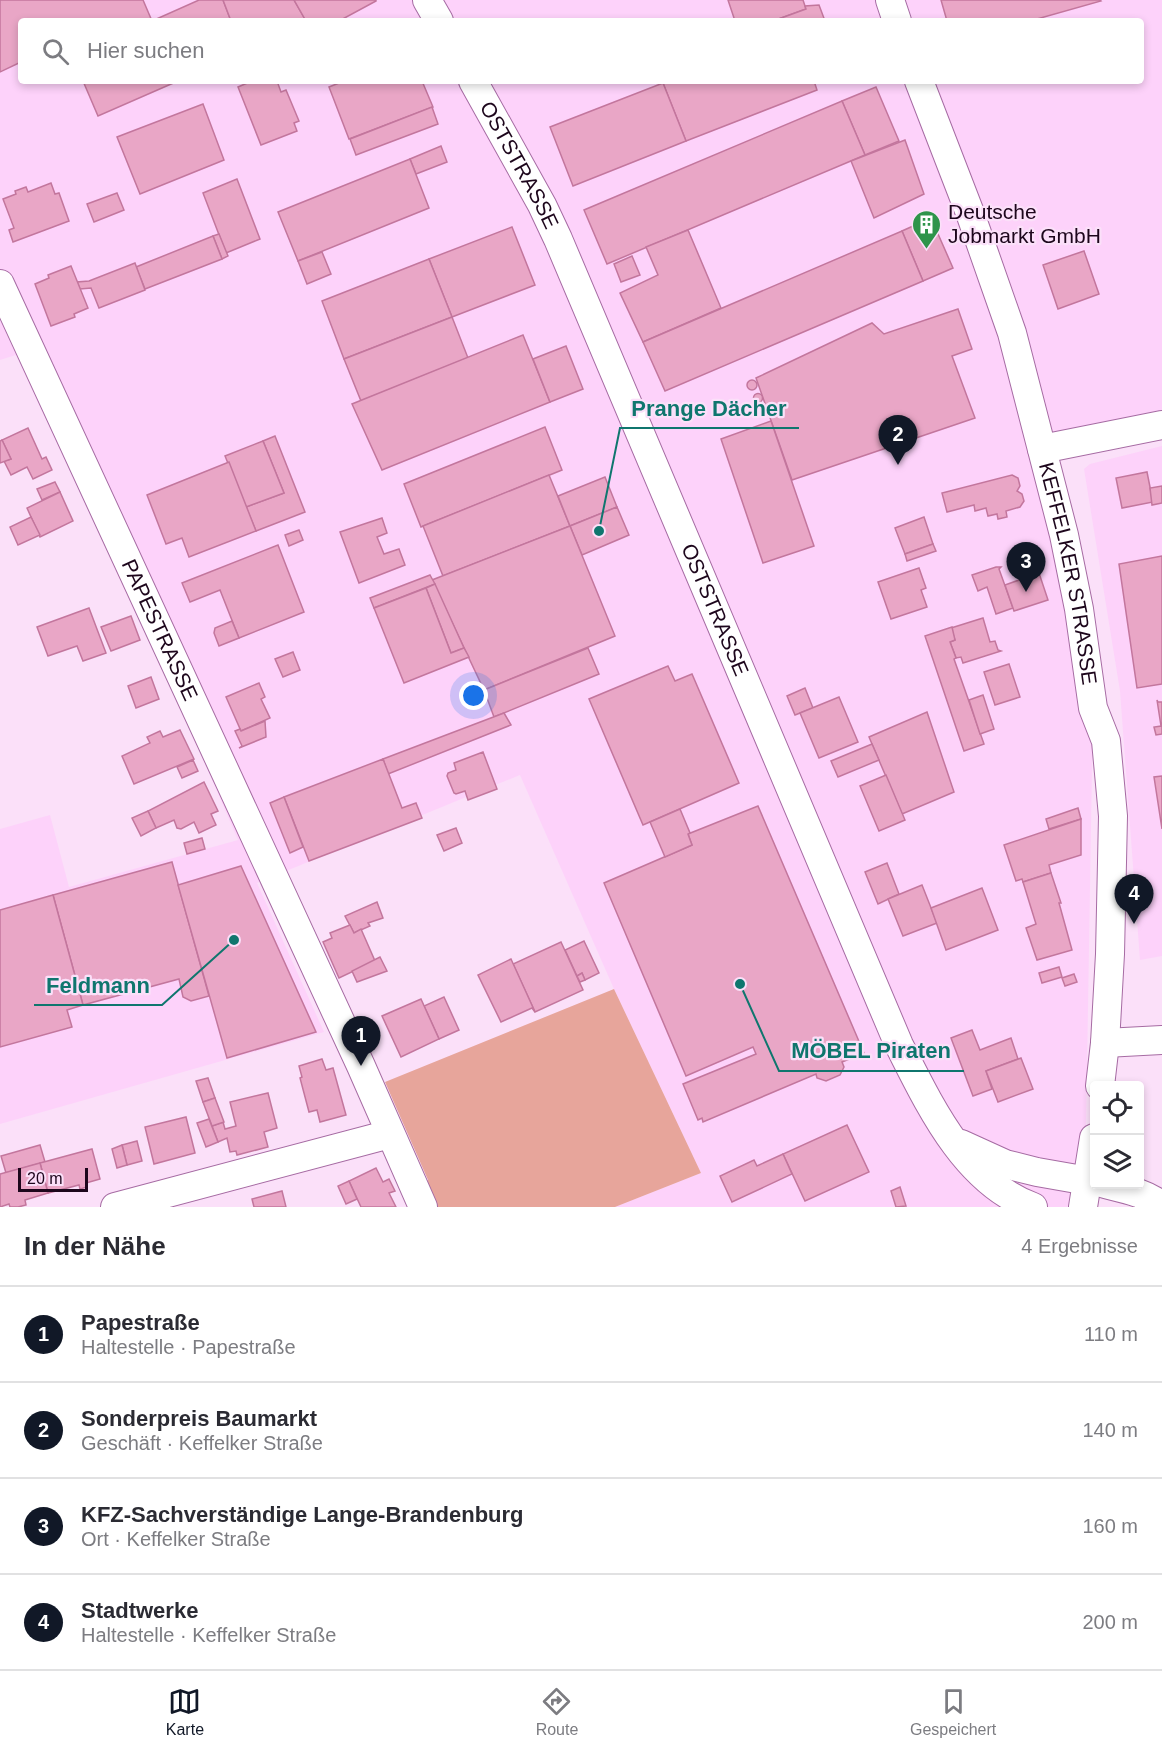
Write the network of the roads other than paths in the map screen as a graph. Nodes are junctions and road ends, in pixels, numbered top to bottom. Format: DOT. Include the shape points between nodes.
graph roads {
  1 [pos="427,0"];
  2 [pos="890,0"];
  3 [pos="437,18"];
  4 [pos="896,18"];
  5 [pos="475,84"];
  6 [pos="920,84"];
  7 [pos="0,284"];
  8 [pos="1162,425"];
  9 [pos="1042,449"];
  10 [pos="1162,1040"];
  11 [pos="1105,1043"];
  12 [pos="1101,1081"];
  13 [pos="390,1134"];
  14 [pos="954,1140"];
  15 [pos="1090,1188"];
  16 [pos="1093,1189"];
  17 [pos="1162,1206"];
  18 [pos="115,1207"];
  19 [pos="423,1207"];
  20 [pos="1033,1207"];
  1 -- 3 [label="street"];
  2 -- 4 [label="street"];
  5 -- 14 [label="street, OSTSTRASSE" via="558,239 899,1045 927,1100"];
  6 -- 9 [label="street, KEFFELKER STRASSE" via="1012,333"];
  7 -- 13 [label="street, PAPESTRASSE"];
  8 -- 9 [label="street"];
  9 -- 11 [label="street, KEFFELKER STRASSE" via="1079,609 1093,708 1106,741 1113,816"];
  10 -- 11 [label="street"];
  11 -- 12 [label="street, KEFFELKER STRASSE"];
  13 -- 18 [label="street"];
  13 -- 19 [label="street, PAPESTRASSE"];
  14 -- 15 [label="street" via="1005,1164"];
  14 -- 20 [label="street, OSTSTRASSE" via="991,1183"];
  16 -- 17 [label="street" via="1136,1192"];
}
